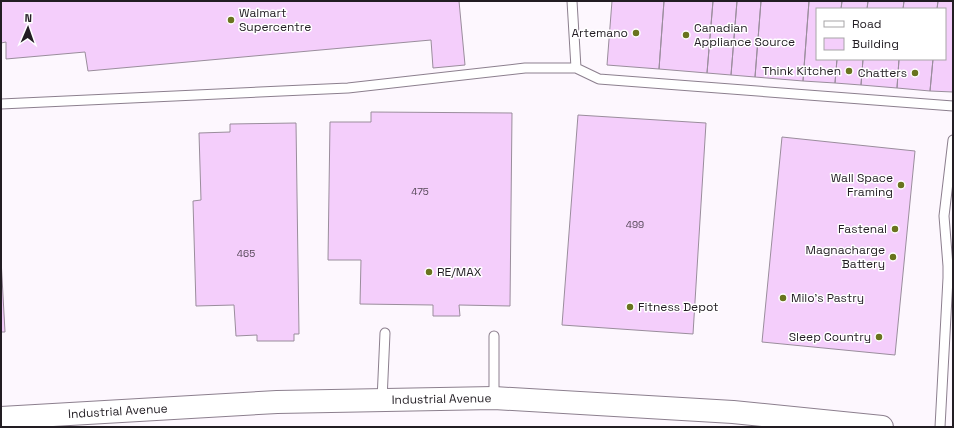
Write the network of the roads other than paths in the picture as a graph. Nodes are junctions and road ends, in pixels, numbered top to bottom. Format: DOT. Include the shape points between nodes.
graph roads {
  1 [pos="572,1"];
  2 [pos="576,68"];
  3 [pos="1,104"];
  4 [pos="953,106"];
  5 [pos="953,140"];
  6 [pos="950,265"];
  7 [pos="385,334"];
  8 [pos="494,336"];
  9 [pos="494,398"];
  10 [pos="382,400"];
  11 [pos="1,418"];
  12 [pos="882,427"];
  13 [pos="940,427"];
  1 -- 2 [label="lane"];
  2 -- 3 [label="lane" via="525,68 348,88"];
  2 -- 4 [label="lane" via="599,79"];
  5 -- 6 [label="lane" via="944,216"];
  6 -- 13 [label="lane"];
  7 -- 10 [label="lane"];
  8 -- 9 [label="lane"];
  9 -- 10 [label="main road, Industrial Avenue"];
  9 -- 12 [label="main road, Industrial Avenue" via="733,412"];
  10 -- 11 [label="main road, Industrial Avenue" via="277,402"];
}
